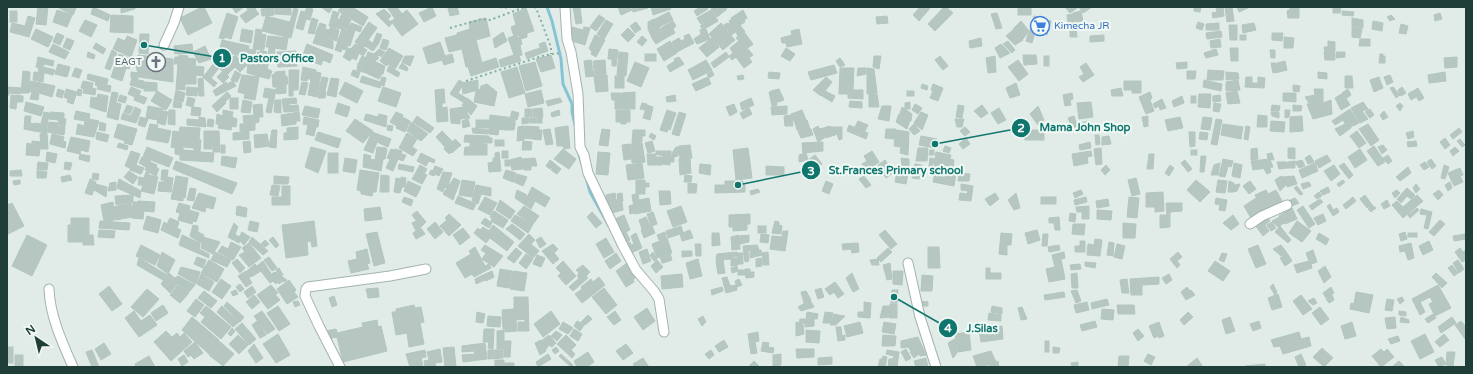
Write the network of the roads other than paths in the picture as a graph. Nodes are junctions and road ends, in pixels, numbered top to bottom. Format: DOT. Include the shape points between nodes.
graph roads {
  1 [pos="179,7"];
  2 [pos="565,7"];
  3 [pos="164,45"];
  4 [pos="1287,205"];
  5 [pos="1250,224"];
  6 [pos="908,263"];
  7 [pos="426,269"];
  8 [pos="49,289"];
  9 [pos="664,332"];
  10 [pos="73,367"];
  11 [pos="340,367"];
  12 [pos="936,367"];
  1 -- 3 [label="street"];
  2 -- 9 [label="street" via="567,39 578,94 580,147 588,173 623,246 636,270 659,299"];
  4 -- 5 [label="street"];
  6 -- 12 [label="street" via="918,310"];
  7 -- 11 [label="street" via="306,289 305,296"];
  8 -- 10 [label="street" via="49,303 61,341"];
}
